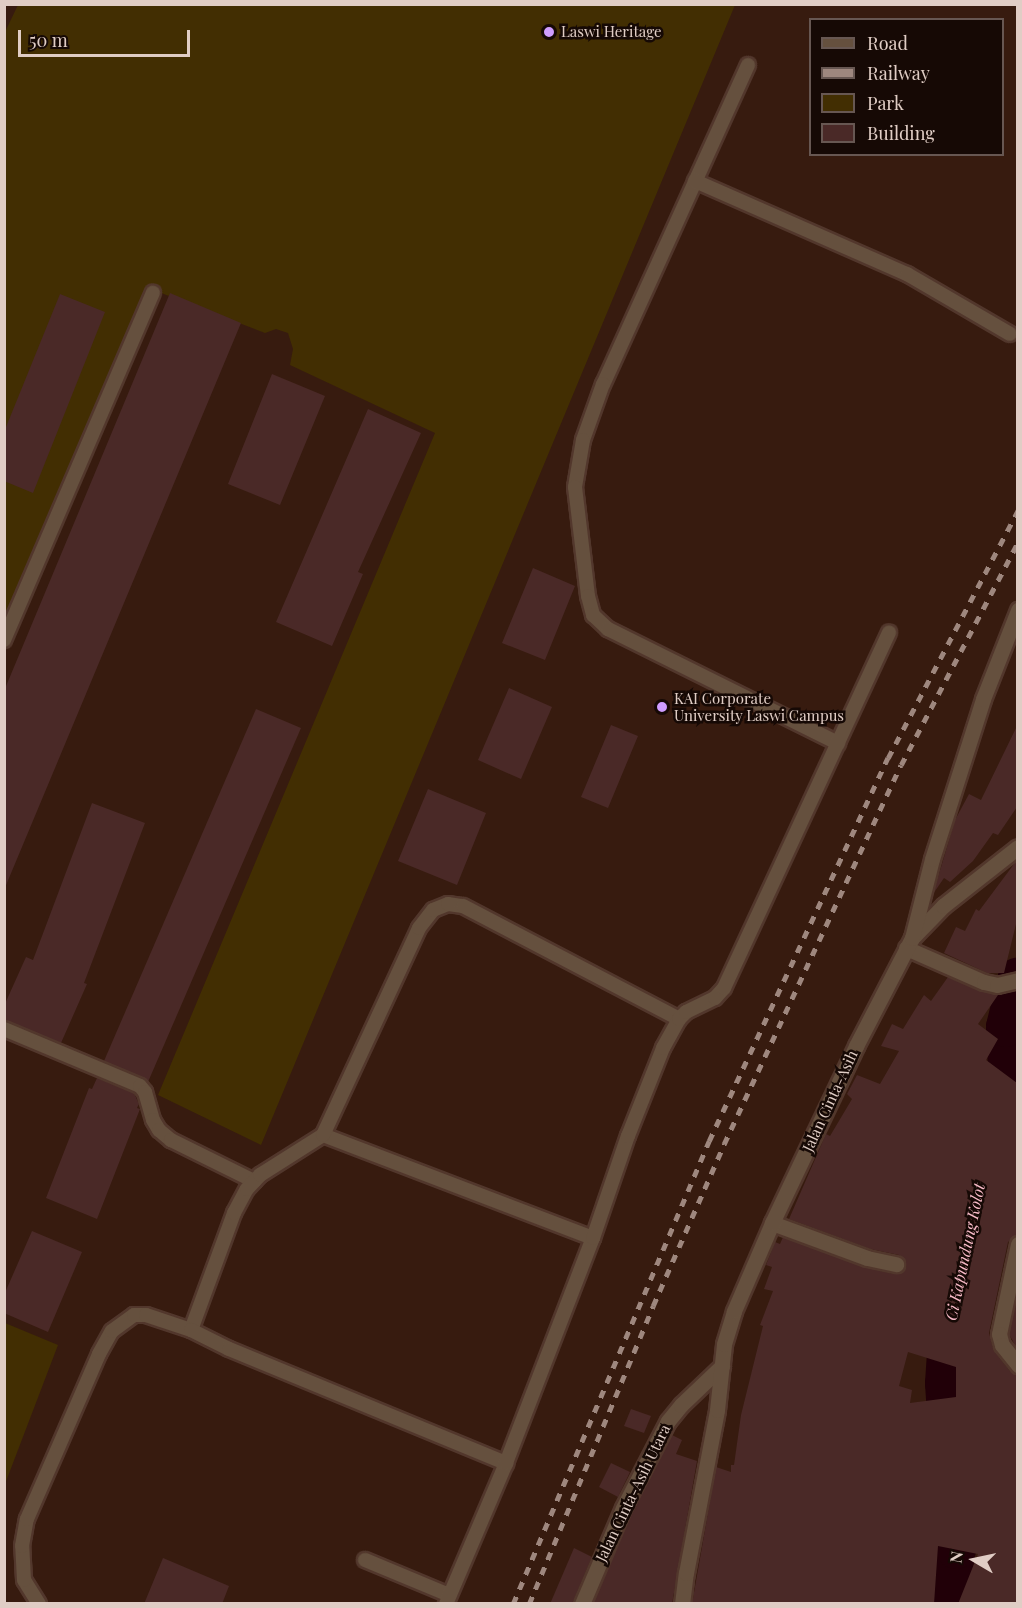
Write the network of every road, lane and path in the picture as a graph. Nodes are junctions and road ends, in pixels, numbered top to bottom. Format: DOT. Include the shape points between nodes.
graph roads {
  1 [pos="748,65"];
  2 [pos="695,181"];
  3 [pos="153,293"];
  4 [pos="1010,334"];
  5 [pos="1017,610"];
  6 [pos="889,632"];
  7 [pos="4,640"];
  8 [pos="838,743"];
  9 [pos="1017,847"];
  10 [pos="909,943"];
  11 [pos="1014,981"];
  12 [pos="679,1019"];
  13 [pos="4,1029"];
  14 [pos="323,1135"];
  15 [pos="254,1181"];
  16 [pos="772,1223"];
  17 [pos="593,1238"];
  18 [pos="1017,1244"];
  19 [pos="896,1264"];
  20 [pos="191,1330"];
  21 [pos="1017,1365"];
  22 [pos="722,1366"];
  23 [pos="506,1462"];
  24 [pos="365,1560"];
  25 [pos="447,1599"];
  26 [pos="39,1604"];
  27 [pos="582,1604"];
  28 [pos="682,1604"];
  1 -- 2 [label="lane"];
  2 -- 4 [label="lane" via="907,274"];
  2 -- 8 [label="lane" via="603,384 579,454 575,488 589,603 596,619 608,629"];
  3 -- 7 [label="lane"];
  5 -- 10 [label="street, Jalan Cinta-Asih" via="979,711"];
  6 -- 8 [label="lane"];
  8 -- 12 [label="lane" via="724,988 715,998"];
  9 -- 10 [label="street" via="943,906"];
  10 -- 11 [label="street" via="984,982 997,985"];
  10 -- 16 [label="street, Jalan Cinta-Asih"];
  12 -- 14 [label="lane" via="463,906 445,905 428,915 419,928"];
  12 -- 17 [label="lane" via="663,1048 628,1136"];
  13 -- 15 [label="lane" via="140,1086 159,1130 171,1140"];
  14 -- 15 [label="lane"];
  14 -- 17 [label="lane"];
  15 -- 20 [label="lane" via="234,1213"];
  16 -- 19 [label="street" via="867,1258"];
  16 -- 22 [label="street, Jalan Cinta-Asih" via="734,1311"];
  17 -- 23 [label="lane"];
  18 -- 21 [label="street" via="999,1334 1002,1346"];
  20 -- 23 [label="lane"];
  20 -- 26 [label="lane" via="146,1315 134,1315 112,1331 27,1519 22,1546 24,1580"];
  22 -- 27 [label="street, Jalan Cinta-Asih Utara" via="668,1421 623,1508"];
  22 -- 28 [label="street, Jalan Cinta-Asih"];
  23 -- 25 [label="lane"];
  24 -- 25 [label="lane"];
}
